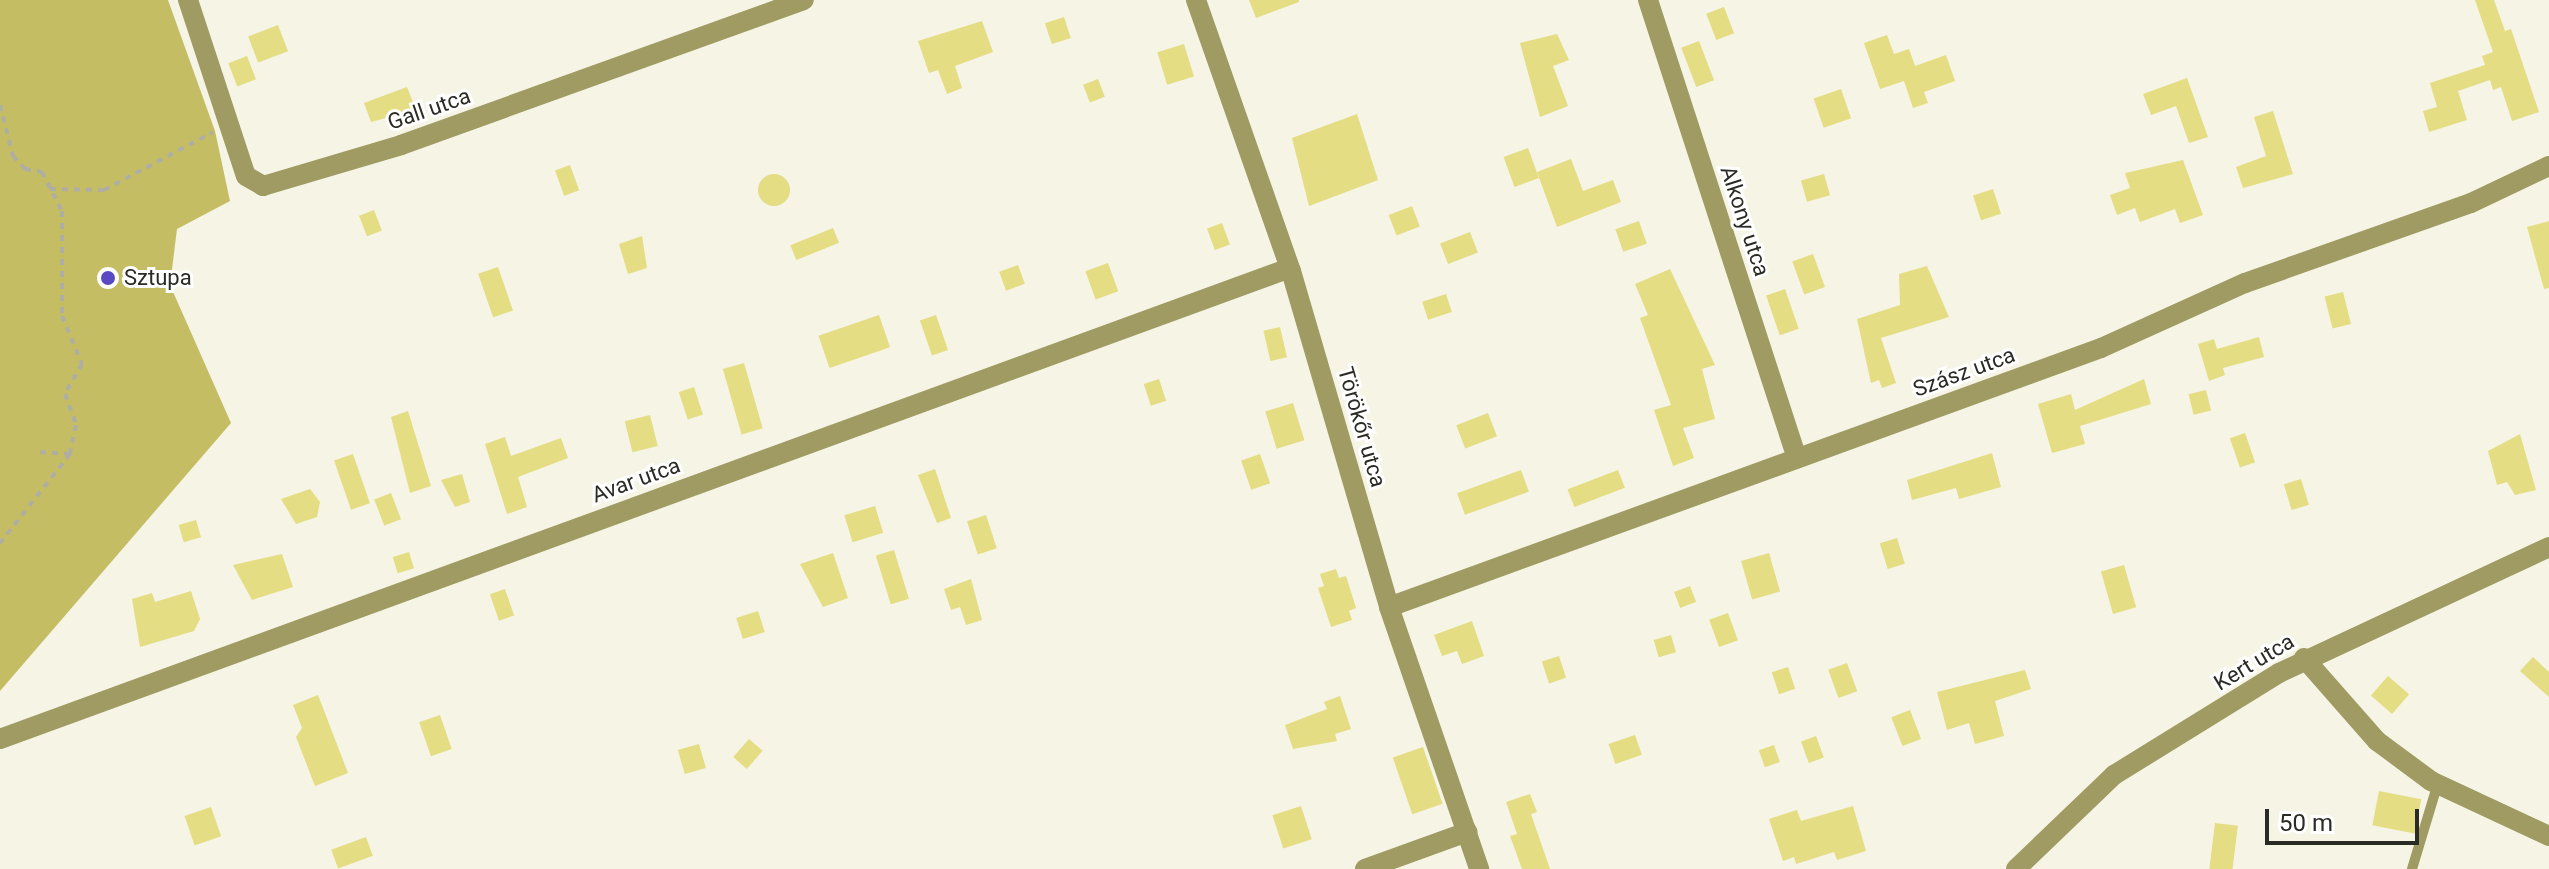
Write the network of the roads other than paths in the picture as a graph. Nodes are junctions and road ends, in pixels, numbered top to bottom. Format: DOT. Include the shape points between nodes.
graph roads {
  1 [pos="188,0"];
  2 [pos="804,0"];
  3 [pos="1196,0"];
  4 [pos="1648,0"];
  5 [pos="2549,166"];
  6 [pos="1290,268"];
  7 [pos="1797,458"];
  8 [pos="2549,547"];
  9 [pos="1389,607"];
  10 [pos="2304,658"];
  11 [pos="0,739"];
  12 [pos="2438,783"];
  13 [pos="1467,832"];
  14 [pos="2549,836"];
  15 [pos="1365,869"];
  16 [pos="1479,869"];
  17 [pos="2016,869"];
  18 [pos="2412,869"];
  1 -- 2 [label="street, Gall utca" via="249,181 271,186"];
  3 -- 6 [label="street, Törökőr utca"];
  4 -- 7 [label="street, Alkony utca"];
  5 -- 7 [label="street, Szász utca" via="2471,203 2245,283 2101,348"];
  6 -- 9 [label="street, Törökőr utca"];
  6 -- 11 [label="street, Avar utca"];
  7 -- 9 [label="street, Szász utca"];
  8 -- 10 [label="street, Kert utca"];
  9 -- 13 [label="street, Törökőr utca"];
  10 -- 12 [label="street" via="2377,741"];
  10 -- 17 [label="street, Kert utca" via="2114,775"];
  12 -- 14 [label="street"];
  12 -- 18 [label="lane"];
  13 -- 15 [label="street"];
  13 -- 16 [label="street, Törökőr utca"];
}
